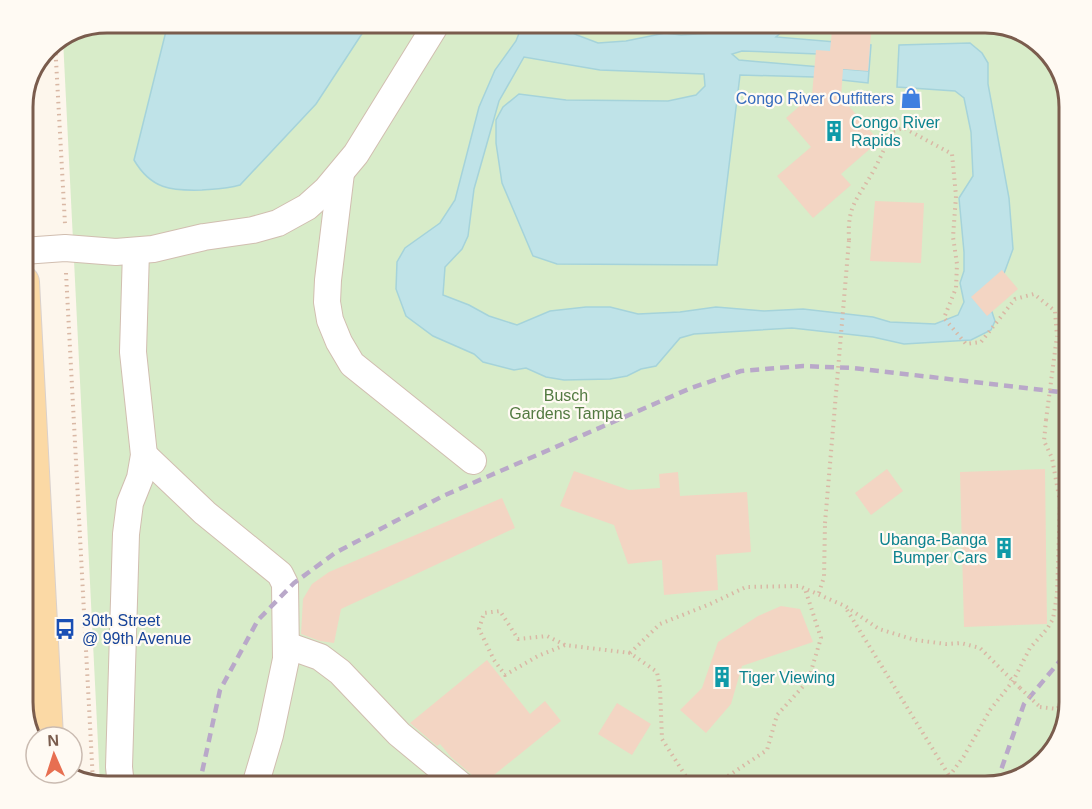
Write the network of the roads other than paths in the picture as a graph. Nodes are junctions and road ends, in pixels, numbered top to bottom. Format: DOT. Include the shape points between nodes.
graph roads {
  1 [pos="430,33"];
  2 [pos="341,173"];
  3 [pos="33,250"];
  4 [pos="136,251"];
  5 [pos="144,455"];
  6 [pos="473,461"];
  7 [pos="33,583"];
  8 [pos="285,645"];
  9 [pos="45,725"];
  10 [pos="120,776"];
  11 [pos="258,776"];
  12 [pos="450,776"];
  1 -- 2 [label="lane"];
  2 -- 4 [label="lane" via="307,207 278,223"];
  2 -- 6 [label="lane" via="327,302 339,342 352,364"];
  3 -- 4 [label="lane"];
  4 -- 5 [label="lane" via="133,352"];
  5 -- 8 [label="lane" via="205,513 280,574 285,584"];
  5 -- 10 [label="lane" via="126,534"];
  7 -- 9 [label="main road"];
  8 -- 11 [label="lane" via="286,659"];
  8 -- 12 [label="lane" via="320,657 340,672 399,734"];
}
